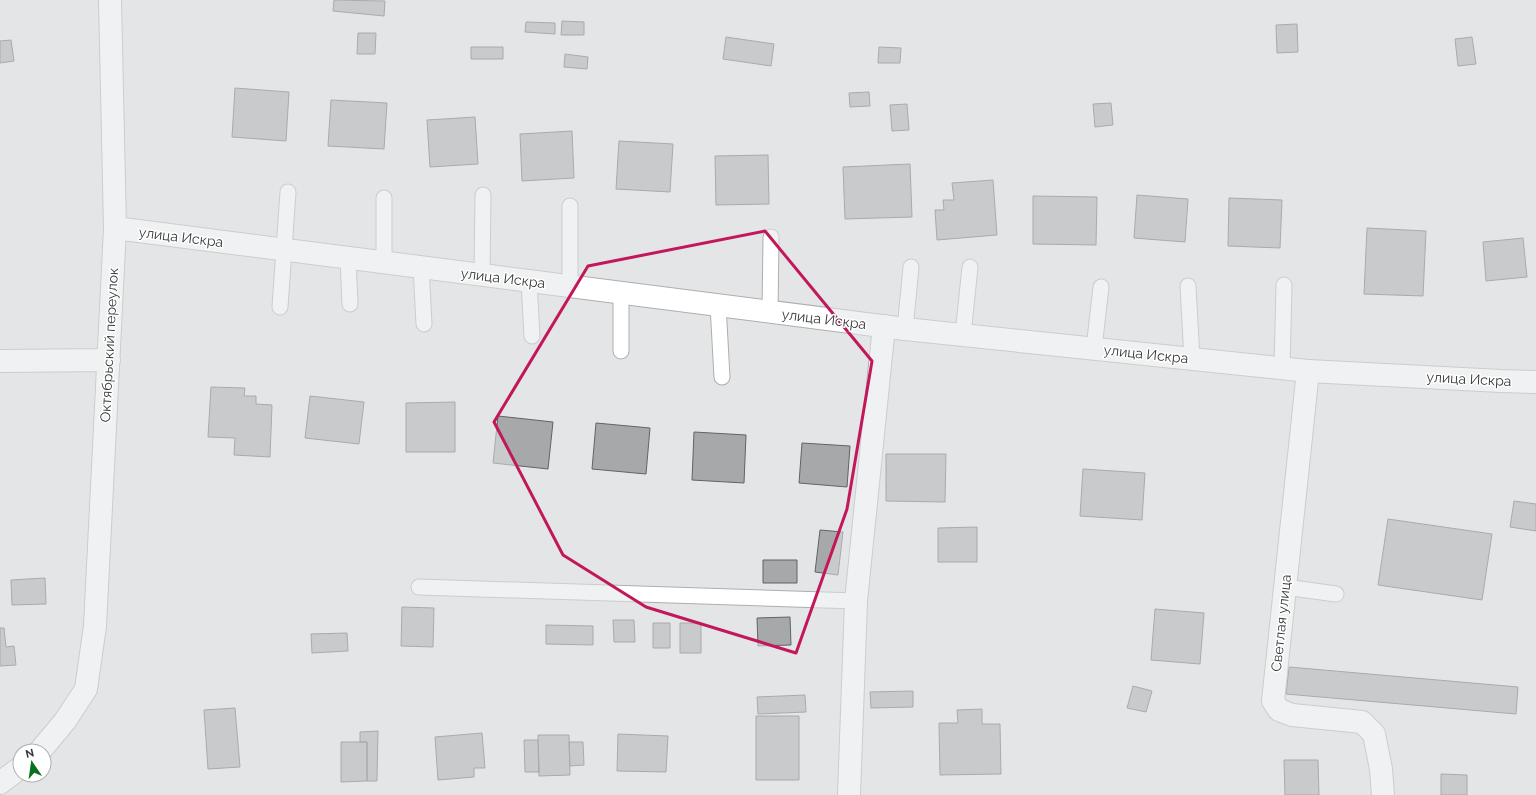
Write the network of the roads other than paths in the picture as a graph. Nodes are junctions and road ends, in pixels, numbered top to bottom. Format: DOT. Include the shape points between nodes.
graph roads {
  1 [pos="110,0"];
  2 [pos="288,192"];
  3 [pos="483,195"];
  4 [pos="384,198"];
  5 [pos="570,206"];
  6 [pos="115,228"];
  7 [pos="770,236"];
  8 [pos="284,250"];
  9 [pos="348,258"];
  10 [pos="384,263"];
  11 [pos="421,267"];
  12 [pos="911,267"];
  13 [pos="970,267"];
  14 [pos="482,275"];
  15 [pos="529,281"];
  16 [pos="1284,285"];
  17 [pos="570,286"];
  18 [pos="1188,286"];
  19 [pos="1101,287"];
  20 [pos="621,293"];
  21 [pos="350,304"];
  22 [pos="718,305"];
  23 [pos="280,307"];
  24 [pos="770,312"];
  25 [pos="424,324"];
  26 [pos="894,327"];
  27 [pos="963,335"];
  28 [pos="532,336"];
  29 [pos="1094,348"];
  30 [pos="621,351"];
  31 [pos="1192,359"];
  32 [pos="109,360"];
  33 [pos="0,361"];
  34 [pos="1282,368"];
  35 [pos="1308,371"];
  36 [pos="722,377"];
  37 [pos="1536,382"];
  38 [pos="419,587"];
  39 [pos="1285,587"];
  40 [pos="1336,594"];
  41 [pos="856,601"];
  42 [pos="47,743"];
  43 [pos="12,774"];
  44 [pos="0,783"];
  45 [pos="849,795"];
  46 [pos="1383,795"];
  1 -- 6 [label="street, Октябрьский переулок"];
  2 -- 8 [label="lane"];
  3 -- 14 [label="lane"];
  4 -- 10 [label="lane"];
  5 -- 17 [label="lane"];
  6 -- 8 [label="street, улица Искра"];
  6 -- 32 [label="street, Октябрьский переулок"];
  7 -- 24 [label="lane"];
  8 -- 9 [label="street, улица Искра"];
  8 -- 23 [label="lane"];
  9 -- 10 [label="street, улица Искра"];
  9 -- 21 [label="lane"];
  10 -- 11 [label="street, улица Искра"];
  11 -- 14 [label="street, улица Искра"];
  11 -- 25 [label="lane"];
  12 -- 26 [label="lane"];
  13 -- 27 [label="lane"];
  14 -- 15 [label="street, улица Искра"];
  15 -- 17 [label="street, улица Искра"];
  15 -- 28 [label="lane"];
  16 -- 34 [label="lane"];
  17 -- 20 [label="street, улица Искра"];
  18 -- 31 [label="lane"];
  19 -- 29 [label="lane"];
  20 -- 22 [label="street, улица Искра"];
  20 -- 30 [label="lane"];
  22 -- 24 [label="street, улица Искра"];
  22 -- 36 [label="lane"];
  24 -- 26 [label="street, улица Искра"];
  26 -- 27 [label="street, улица Искра"];
  26 -- 41 [label="street"];
  27 -- 29 [label="street, улица Искра"];
  29 -- 31 [label="street, улица Искра"];
  31 -- 34 [label="street, улица Искра"];
  32 -- 33 [label="street"];
  32 -- 42 [label="street, Октябрьский переулок" via="95,626 86,689"];
  34 -- 35 [label="street, улица Искра"];
  35 -- 37 [label="street, улица Искра"];
  35 -- 39 [label="street, Светлая улица"];
  38 -- 41 [label="lane"];
  39 -- 40 [label="lane"];
  39 -- 46 [label="street, Светлая улица" via="1273,701 1279,710 1292,715 1362,722 1374,734"];
  41 -- 45 [label="street"];
  43 -- 44 [label="street"];
}
